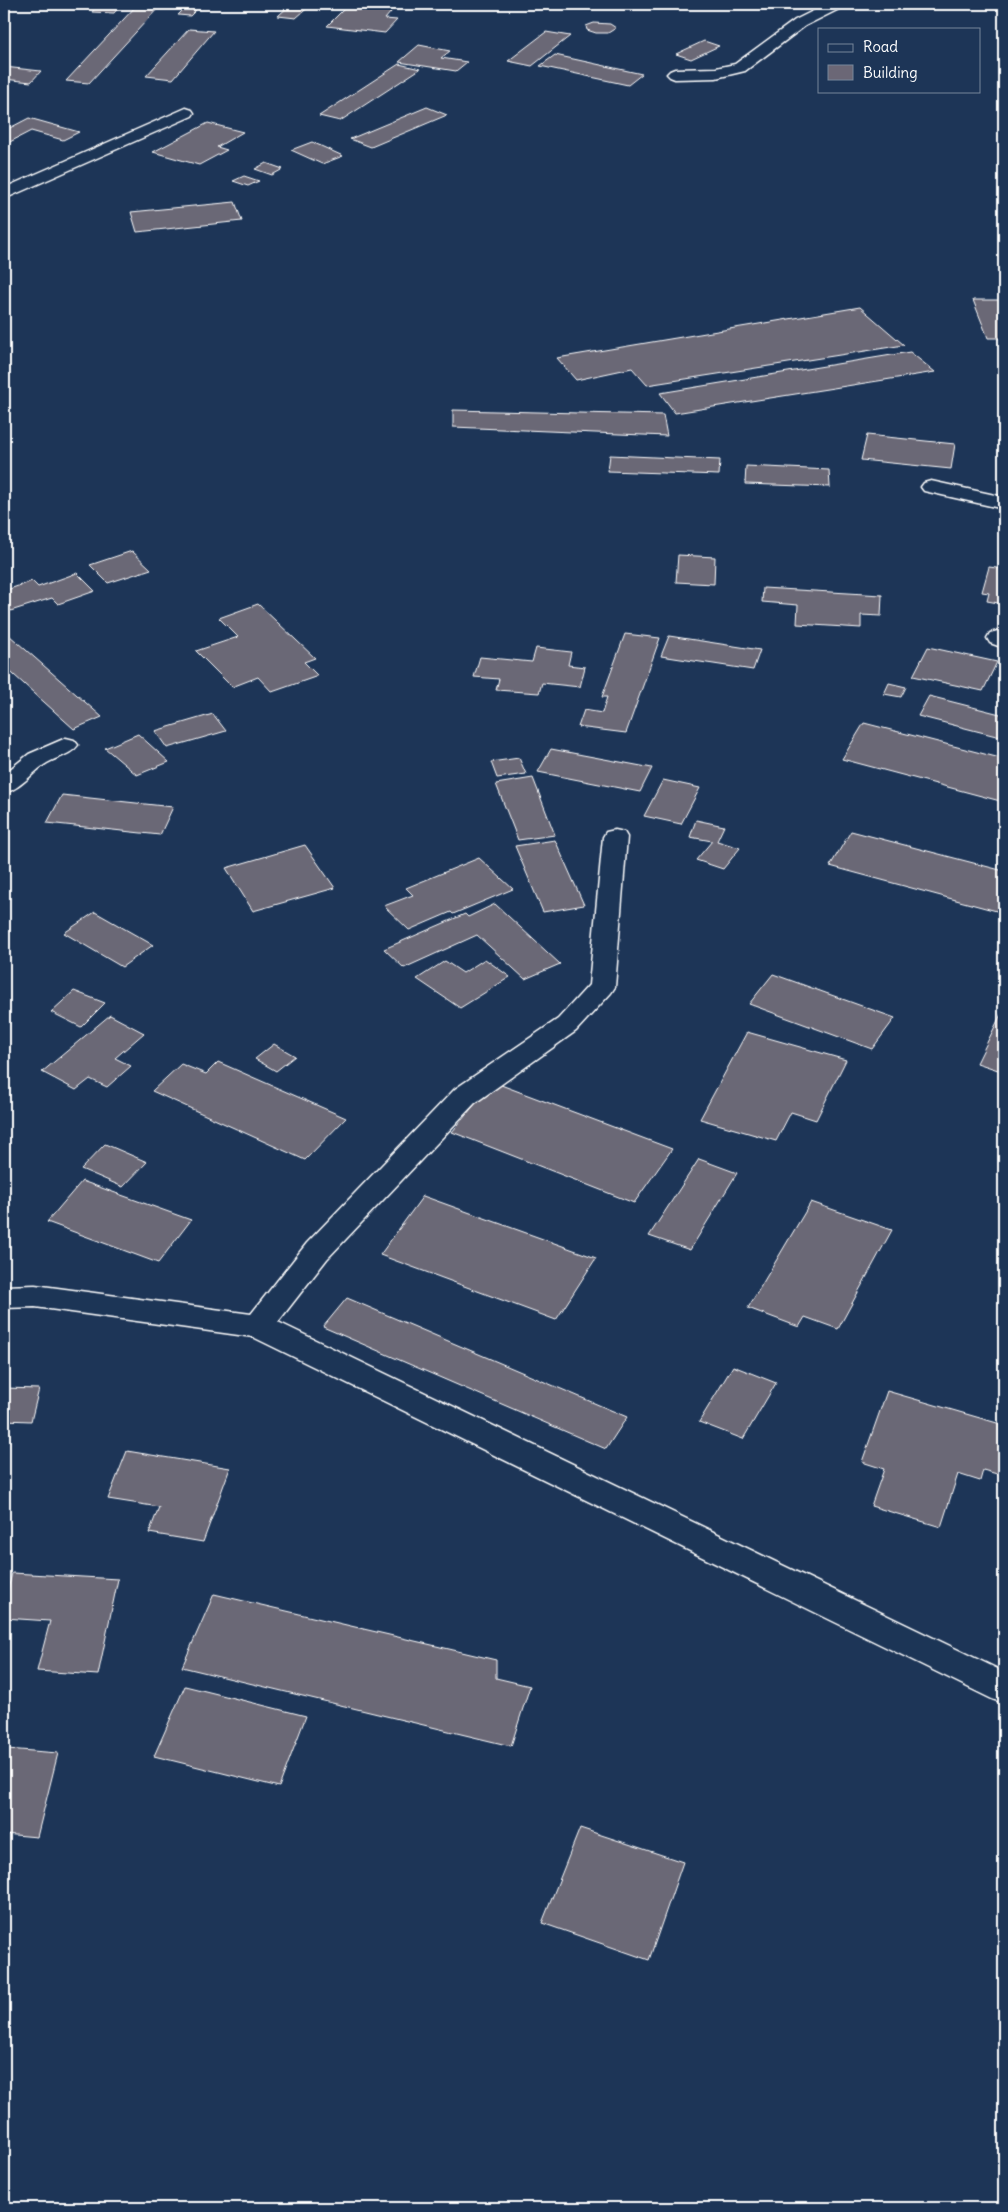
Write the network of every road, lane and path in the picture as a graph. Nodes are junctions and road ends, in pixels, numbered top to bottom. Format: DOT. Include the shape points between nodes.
graph roads {
  1 [pos="838,4"];
  2 [pos="675,74"];
  3 [pos="186,113"];
  4 [pos="4,194"];
  5 [pos="931,487"];
  6 [pos="1004,503"];
  7 [pos="66,744"];
  8 [pos="4,786"];
  9 [pos="615,837"];
  10 [pos="4,1297"];
  11 [pos="258,1326"];
  12 [pos="1004,1688"];
  1 -- 2 [label="street" via="800,23 740,68 707,74"];
  3 -- 4 [label="street"];
  5 -- 6 [label="street"];
  7 -- 8 [label="street" via="37,759"];
  9 -- 11 [label="street" via="602,987 567,1025 465,1096 317,1251"];
  10 -- 11 [label="street" via="35,1296"];
  11 -- 12 [label="street"];
}
